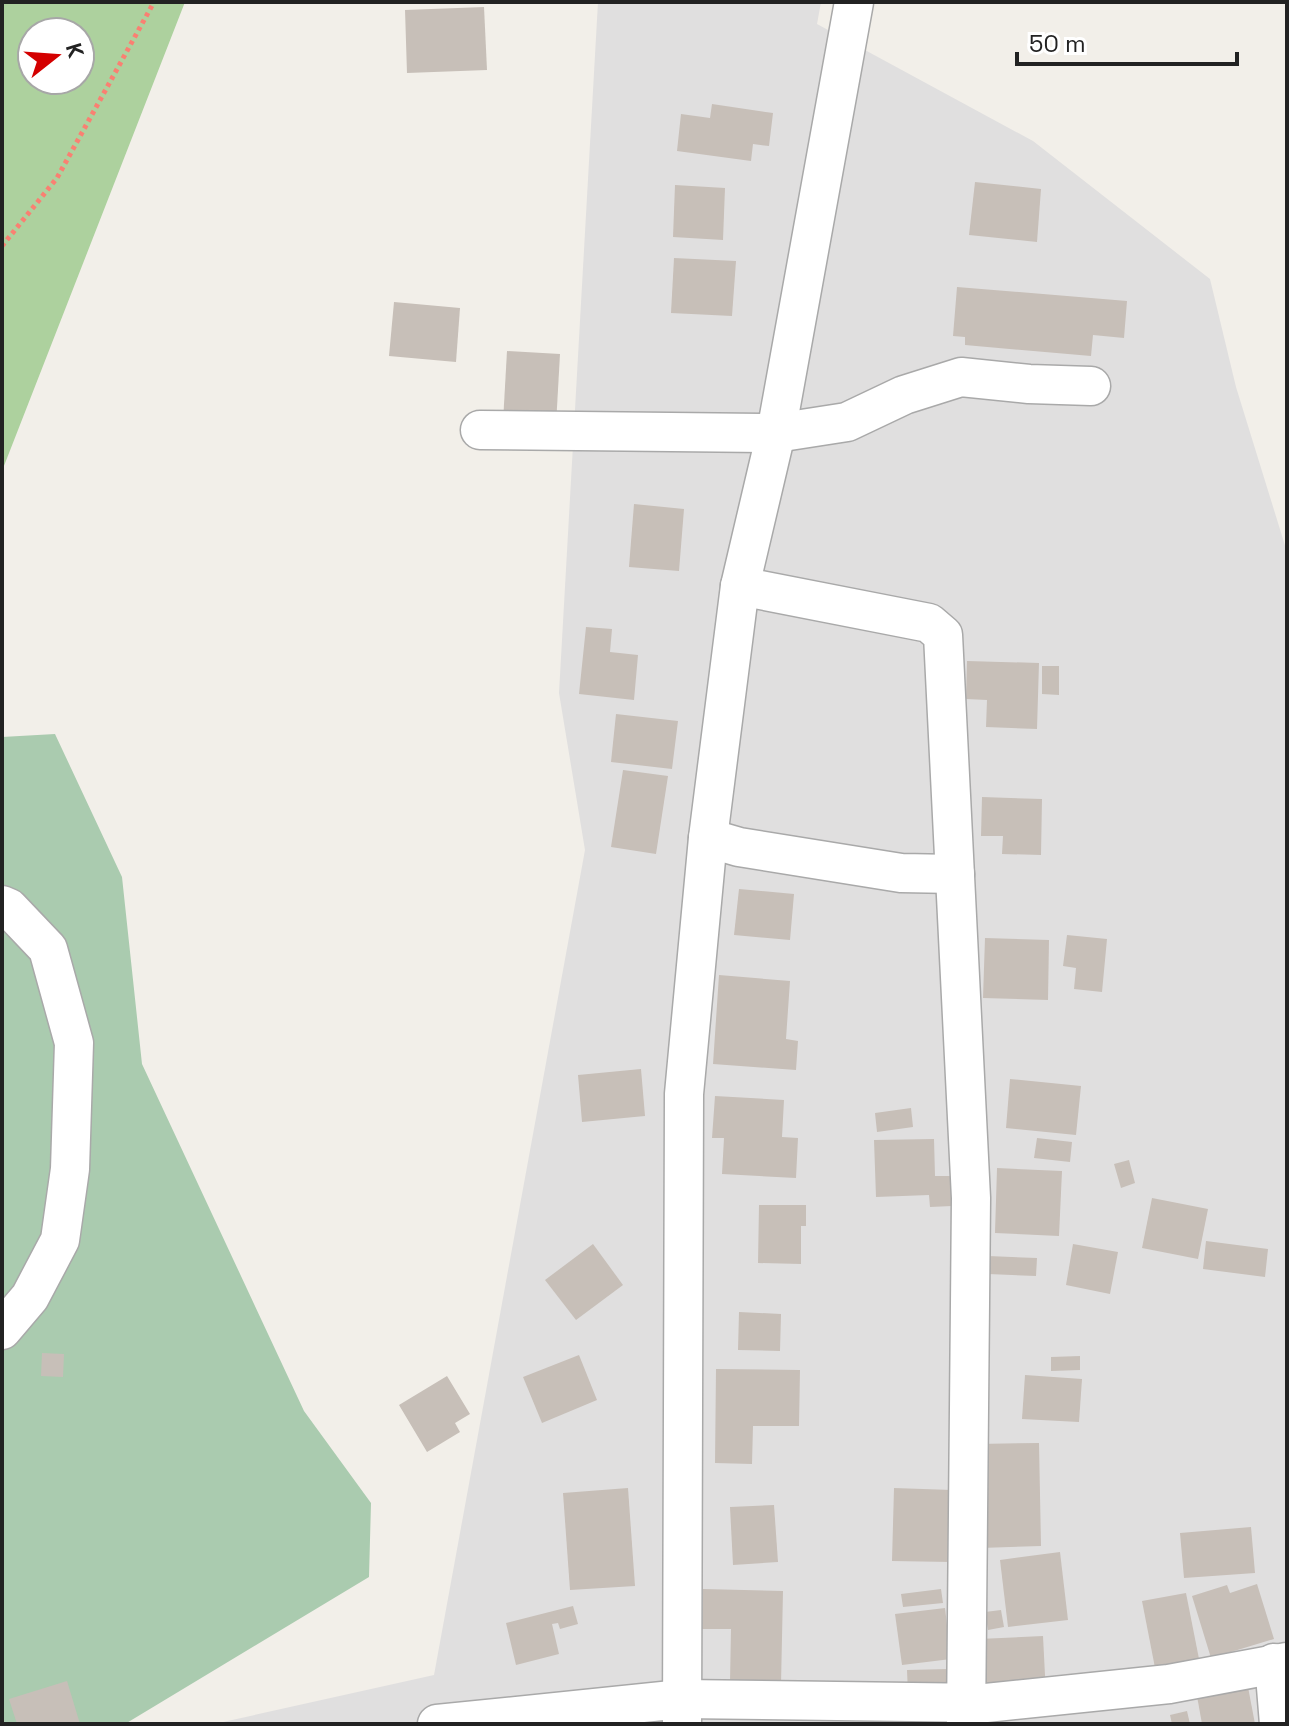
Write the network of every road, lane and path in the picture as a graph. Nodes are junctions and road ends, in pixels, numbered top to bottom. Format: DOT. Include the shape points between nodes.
graph roads {
  1 [pos="154,2"];
  2 [pos="854,2"];
  3 [pos="2,246"];
  4 [pos="1091,386"];
  5 [pos="480,430"];
  6 [pos="776,433"];
  7 [pos="740,586"];
  8 [pos="708,838"];
  9 [pos="955,874"];
  10 [pos="2,905"];
  11 [pos="2,1330"];
  12 [pos="1281,1663"];
  13 [pos="682,1712"];
  14 [pos="965,1714"];
  15 [pos="437,1724"];
  16 [pos="1279,1724"];
  1 -- 3 [label="path" via="57,178"];
  2 -- 6 [label="street"];
  4 -- 6 [label="street" via="961,377 904,395 847,422"];
  5 -- 6 [label="street"];
  6 -- 7 [label="street"];
  7 -- 8 [label="street"];
  7 -- 9 [label="street" via="929,623 943,635"];
  8 -- 9 [label="street" via="888,871"];
  8 -- 13 [label="street" via="684,1094"];
  9 -- 14 [label="street" via="971,1198"];
  10 -- 11 [label="street" via="48,949 74,1043 70,1169 60,1240 30,1297"];
  12 -- 14 [label="street"];
  12 -- 16 [label="street"];
  13 -- 14 [label="street"];
  13 -- 15 [label="street"];
}
